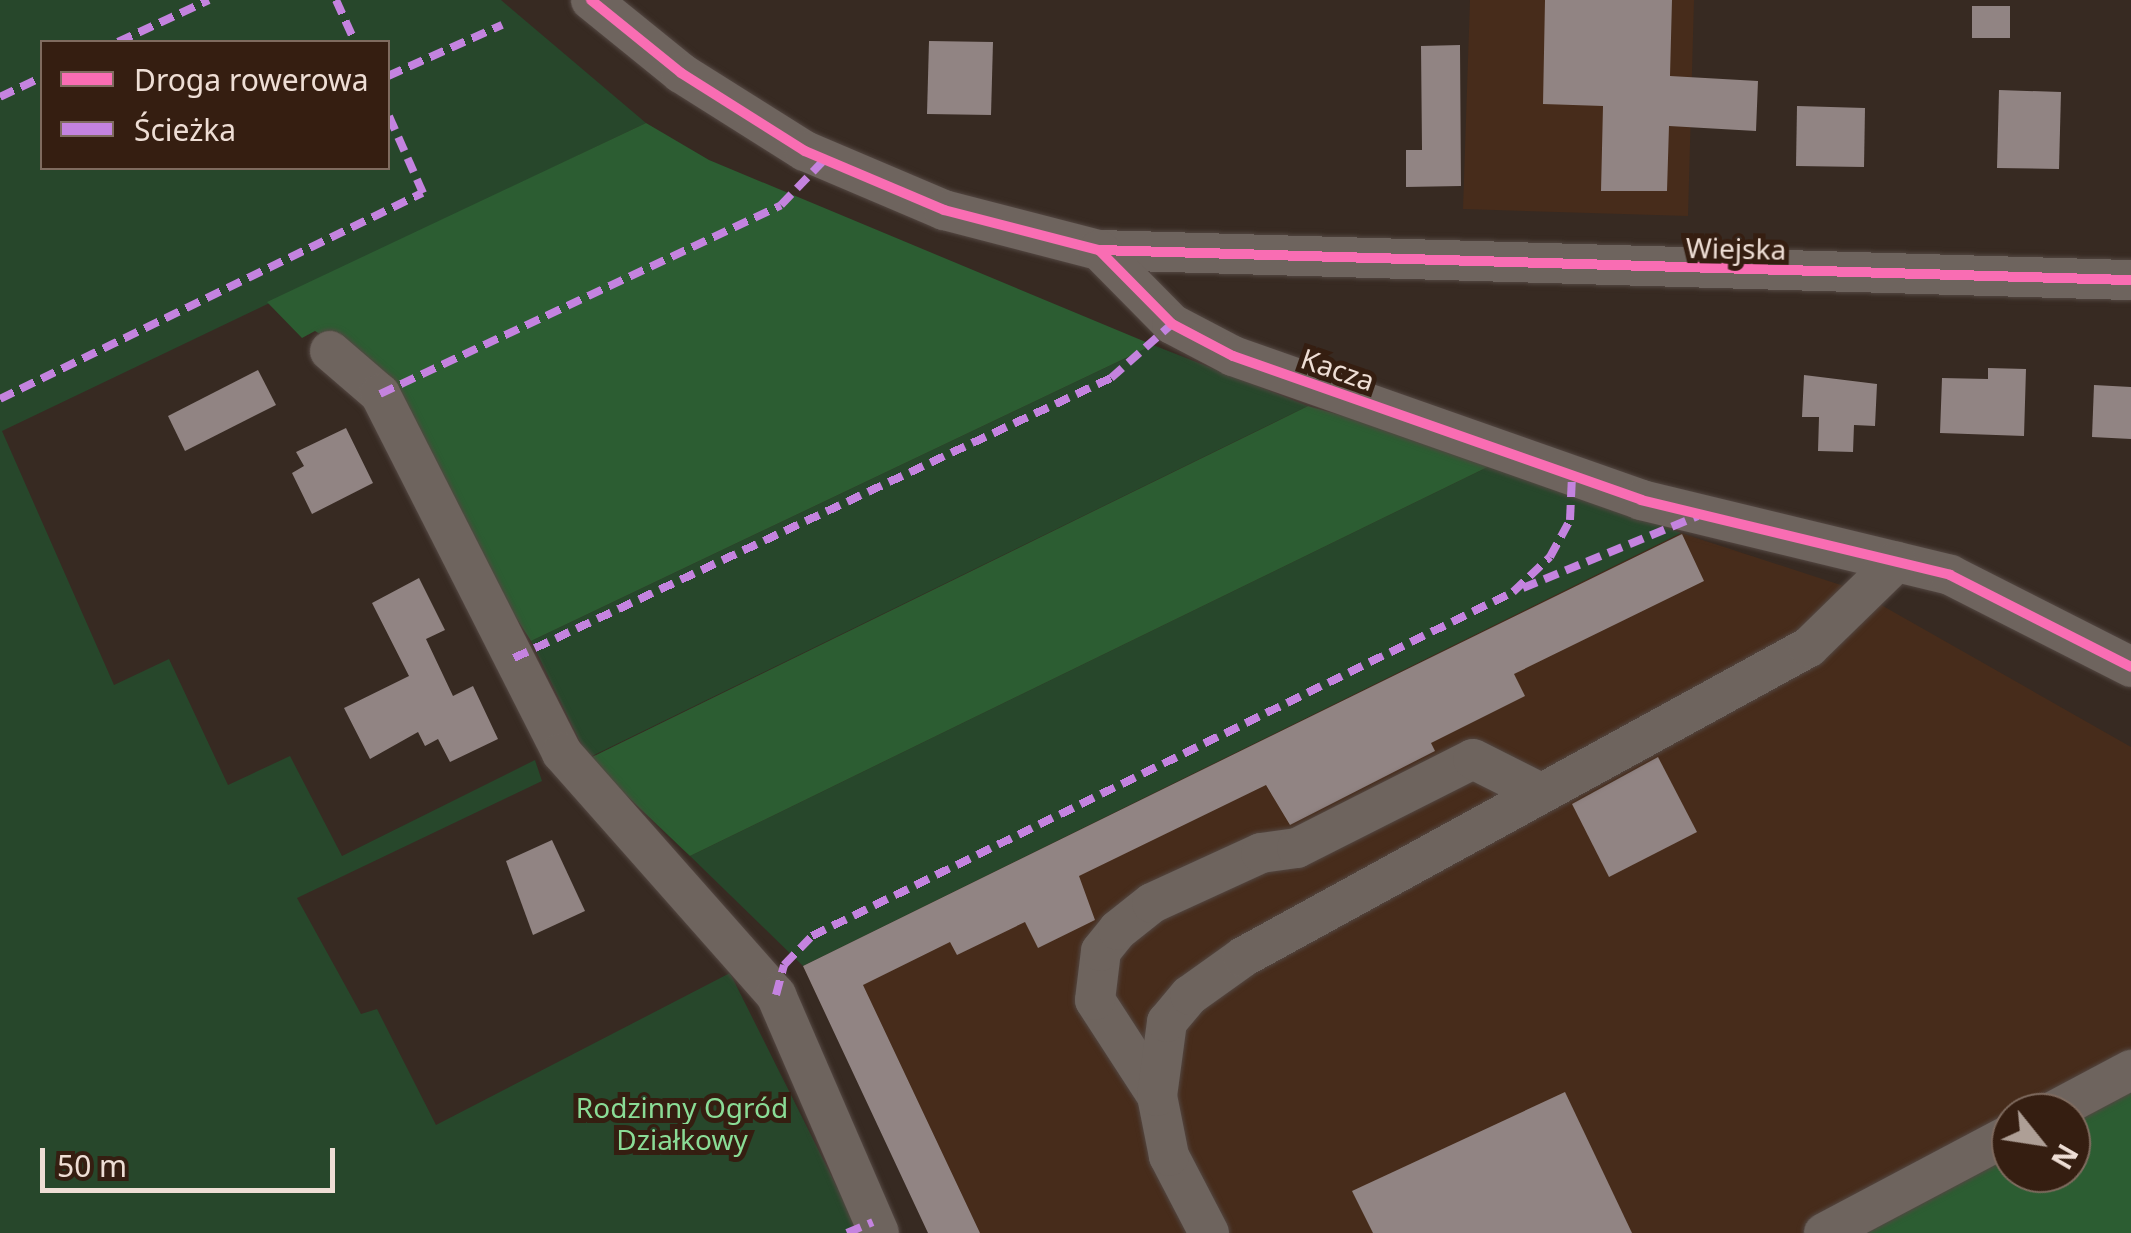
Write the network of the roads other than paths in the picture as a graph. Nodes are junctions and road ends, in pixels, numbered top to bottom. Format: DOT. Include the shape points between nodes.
graph roads {
  1 [pos="591,0"];
  2 [pos="1100,250"];
  3 [pos="2131,280"];
  4 [pos="330,351"];
  5 [pos="1896,562"];
  6 [pos="2131,666"];
  7 [pos="1542,794"];
  8 [pos="2131,1070"];
  9 [pos="2088,1093"];
  10 [pos="1157,1096"];
  11 [pos="1991,1145"];
  12 [pos="878,1233"];
  13 [pos="1210,1233"];
  14 [pos="1824,1233"];
  1 -- 2 [label="street" via="681,72 805,150 944,210"];
  2 -- 3 [label="street, Wiejska"];
  2 -- 5 [label="street, Kacza" via="1172,324 1233,356 1641,500"];
  4 -- 12 [label="street" via="380,394 562,754 776,995"];
  5 -- 6 [label="street, Kacza" via="2011,599"];
  5 -- 7 [label="street" via="1809,648"];
  7 -- 10 [label="street" via="1190,995 1167,1022"];
  7 -- 10 [label="street" via="1473,759 1296,848 1261,852 1152,903 1101,952 1095,1000"];
  8 -- 9 [label="street"];
  10 -- 13 [label="street" via="1169,1156"];
  11 -- 14 [label="street"];
}
